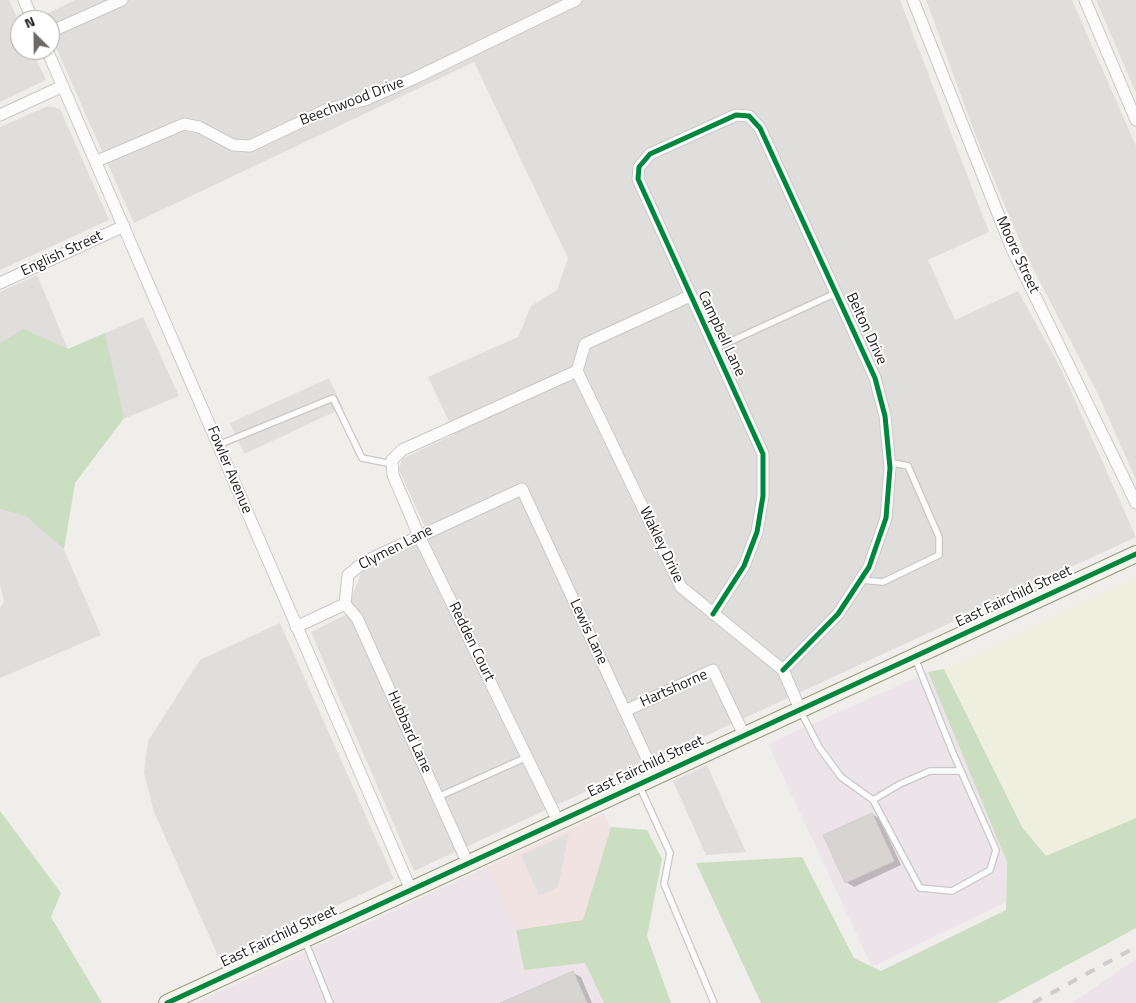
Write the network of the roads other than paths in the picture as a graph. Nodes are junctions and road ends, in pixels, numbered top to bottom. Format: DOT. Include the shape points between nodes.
graph roads {
  1 [pos="122,0"];
  2 [pos="576,0"];
  3 [pos="913,0"];
  4 [pos="1085,0"];
  5 [pos="60,28"];
  6 [pos="51,60"];
  7 [pos="63,86"];
  8 [pos="0,115"];
  9 [pos="736,115"];
  10 [pos="1136,120"];
  11 [pos="97,161"];
  12 [pos="124,226"];
  13 [pos="0,283"];
  14 [pos="836,292"];
  15 [pos="690,296"];
  16 [pos="714,349"];
  17 [pos="577,371"];
  18 [pos="218,446"];
  19 [pos="392,462"];
  20 [pos="889,462"];
  21 [pos="522,489"];
  22 [pos="1136,503"];
  23 [pos="419,536"];
  24 [pos="1136,554"];
  25 [pos="861,580"];
  26 [pos="345,604"];
  27 [pos="713,614"];
  28 [pos="296,627"];
  29 [pos="914,656"];
  30 [pos="784,670"];
  31 [pos="800,709"];
  32 [pos="625,711"];
  33 [pos="744,735"];
  34 [pos="528,757"];
  35 [pos="961,771"];
  36 [pos="655,776"];
  37 [pos="638,783"];
  38 [pos="438,797"];
  39 [pos="873,800"];
  40 [pos="558,821"];
  41 [pos="468,864"];
  42 [pos="411,890"];
  43 [pos="305,939"];
  44 [pos="167,1003"];
  45 [pos="330,1003"];
  46 [pos="714,1003"];
  1 -- 5 [label="street"];
  2 -- 11 [label="street, Beechwood Drive" via="415,78 365,100 328,108 250,146 233,145 199,127 184,124"];
  3 -- 22 [label="street, Moore Street" via="1012,248"];
  4 -- 10 [label="street"];
  6 -- 7 [label="street, Fowler Avenue"];
  7 -- 8 [label="street"];
  7 -- 11 [label="street, Fowler Avenue"];
  9 -- 14 [label="street, Belton Drive" via="749,116 760,128"];
  9 -- 15 [label="street, Campbell Lane" via="650,154 639,167 638,179"];
  11 -- 12 [label="street, Fowler Avenue"];
  12 -- 13 [label="street, English Street"];
  12 -- 18 [label="street, Fowler Avenue"];
  14 -- 16 [label="lane"];
  14 -- 20 [label="street, Belton Drive" via="875,378 885,416"];
  15 -- 16 [label="street, Campbell Lane"];
  15 -- 17 [label="street" via="585,344"];
  16 -- 27 [label="street, Campbell Lane" via="763,454 764,496 757,532 744,566"];
  17 -- 19 [label="street" via="402,450"];
  17 -- 27 [label="street, Wakley Drive" via="681,587"];
  18 -- 19 [label="lane" via="333,398 362,458"];
  18 -- 28 [label="street, Fowler Avenue"];
  19 -- 23 [label="street, Redden Court" via="393,475"];
  20 -- 25 [label="street, Belton Drive" via="886,518 869,567"];
  20 -- 25 [label="lane" via="908,466 939,537 939,555 883,582"];
  21 -- 23 [label="street, Clymen Lane"];
  21 -- 32 [label="street, Lewis Lane"];
  23 -- 26 [label="street, Clymen Lane" via="364,562 348,575"];
  23 -- 34 [label="street, Redden Court"];
  24 -- 29 [label="street, East Fairchild Street"];
  25 -- 30 [label="street, Belton Drive" via="838,614"];
  26 -- 28 [label="street"];
  26 -- 38 [label="street, Hubbard Lane" via="357,618"];
  27 -- 30 [label="street, Wakley Drive"];
  28 -- 42 [label="street, Fowler Avenue"];
  29 -- 31 [label="street, East Fairchild Street"];
  29 -- 35 [label="lane"];
  30 -- 31 [label="street, Wakley Drive"];
  31 -- 33 [label="street, East Fairchild Street"];
  31 -- 39 [label="lane" via="819,747 841,776"];
  32 -- 33 [label="street, Hartshorne" via="713,670"];
  32 -- 36 [label="street, Lewis Lane"];
  33 -- 36 [label="street, East Fairchild Street"];
  34 -- 38 [label="lane"];
  34 -- 40 [label="street, Redden Court"];
  35 -- 39 [label="lane" via="930,771"];
  35 -- 39 [label="lane" via="996,850 990,870 952,891 920,888"];
  36 -- 37 [label="street, East Fairchild Street"];
  37 -- 40 [label="street, East Fairchild Street"];
  37 -- 46 [label="lane" via="670,853 664,884"];
  38 -- 41 [label="street, Hubbard Lane"];
  40 -- 41 [label="street, East Fairchild Street"];
  41 -- 42 [label="street, East Fairchild Street"];
  42 -- 43 [label="street, East Fairchild Street"];
  43 -- 44 [label="street, East Fairchild Street"];
  43 -- 45 [label="lane"];
}
